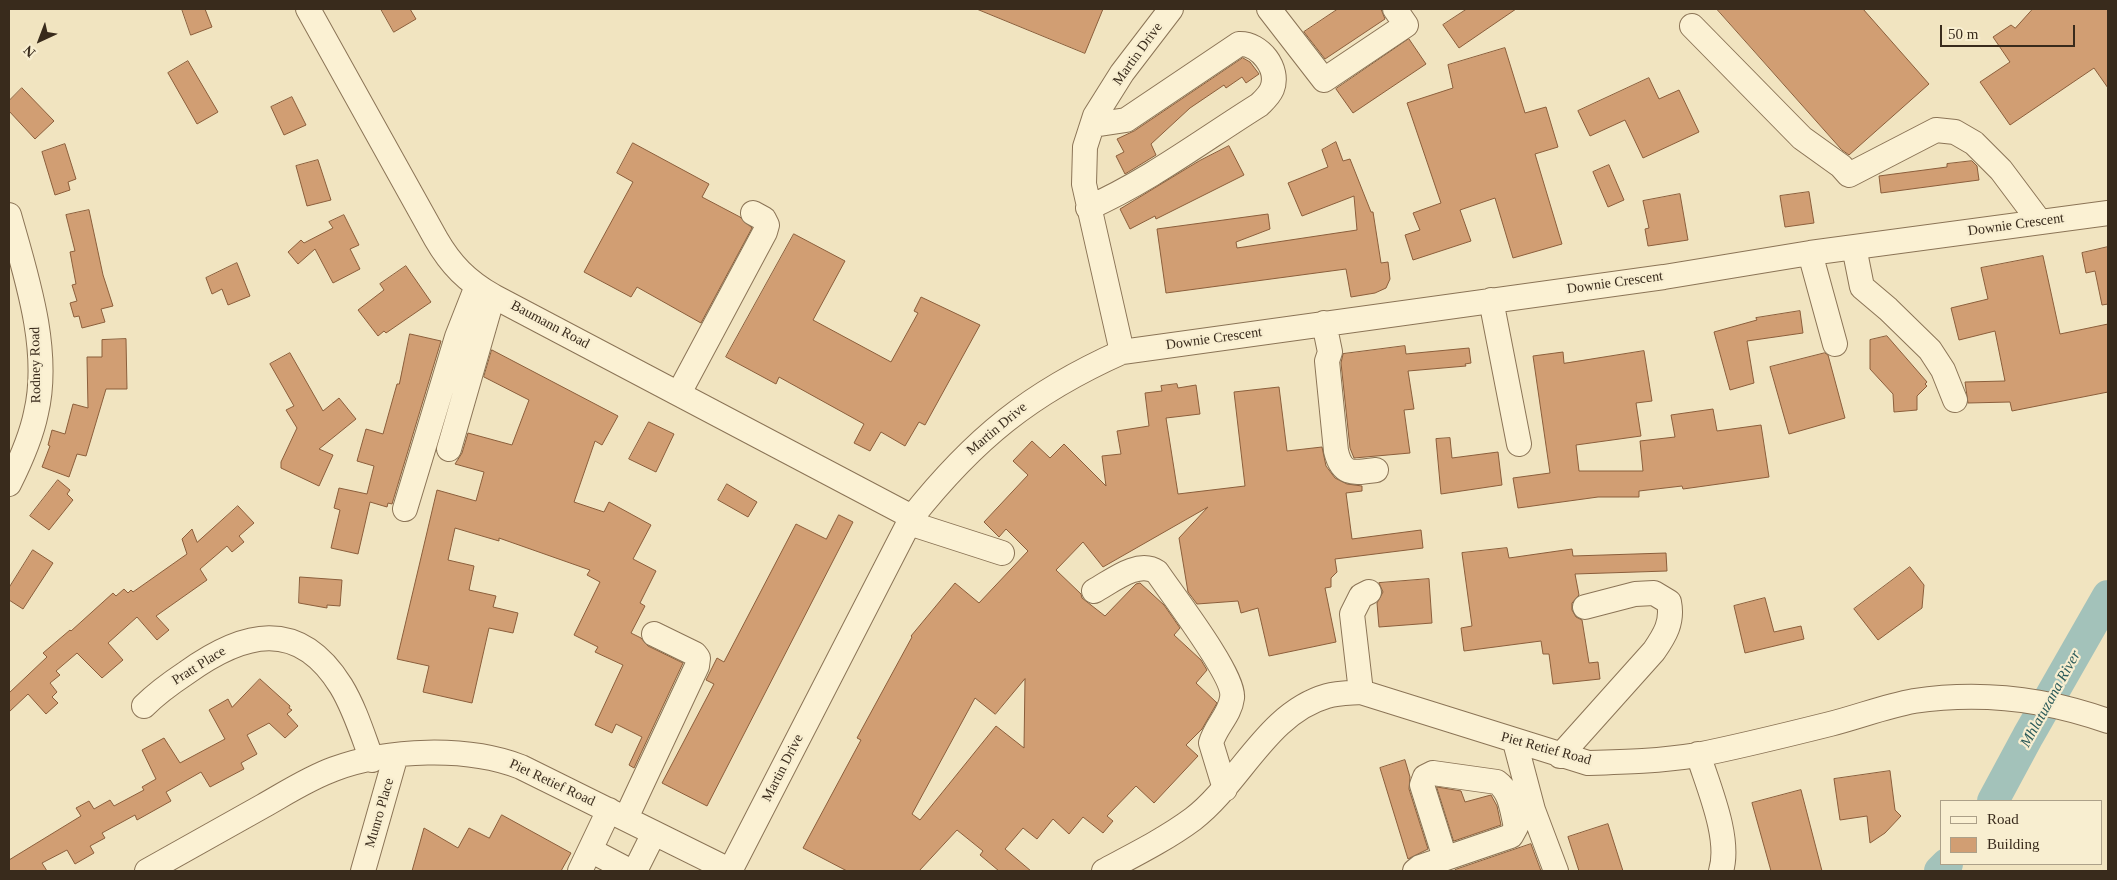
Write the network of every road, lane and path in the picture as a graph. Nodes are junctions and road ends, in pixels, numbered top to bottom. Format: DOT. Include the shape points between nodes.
graph roads {
  1 [pos="308,9"];
  2 [pos="1171,9"];
  3 [pos="1269,9"];
  4 [pos="1395,9"];
  5 [pos="1692,26"];
  6 [pos="1093,125"];
  7 [pos="1088,208"];
  8 [pos="753,213"];
  9 [pos="2108,213"];
  10 [pos="9,215"];
  11 [pos="2040,222"];
  12 [pos="1854,246"];
  13 [pos="1810,253"];
  14 [pos="485,291"];
  15 [pos="1491,300"];
  16 [pos="1324,323"];
  17 [pos="1836,344"];
  18 [pos="1122,352"];
  19 [pos="679,393"];
  20 [pos="1955,400"];
  21 [pos="1519,444"];
  22 [pos="449,449"];
  23 [pos="1376,470"];
  24 [pos="9,484"];
  25 [pos="405,509"];
  26 [pos="911,520"];
  27 [pos="1002,553"];
  28 [pos="1094,592"];
  29 [pos="1370,592"];
  30 [pos="1585,607"];
  31 [pos="654,634"];
  32 [pos="1361,692"];
  33 [pos="144,706"];
  34 [pos="2108,721"];
  35 [pos="1516,742"];
  36 [pos="1698,754"];
  37 [pos="396,755"];
  38 [pos="1560,756"];
  39 [pos="372,760"];
  40 [pos="1225,789"];
  41 [pos="1517,792"];
  42 [pos="618,814"];
  43 [pos="654,833"];
  44 [pos="1445,858"];
  45 [pos="585,861"];
  46 [pos="147,871"];
  47 [pos="363,871"];
  48 [pos="630,871"];
  49 [pos="635,871"];
  50 [pos="731,871"];
  51 [pos="1104,871"];
  52 [pos="1415,871"];
  53 [pos="1556,871"];
  54 [pos="1721,871"];
  1 -- 14 [label="street, Baumann Road" via="449,261"];
  2 -- 6 [label="street, Martin Drive" via="1122,73 1095,116"];
  3 -- 4 [label="street" via="1324,80 1406,25"];
  5 -- 11 [label="street" via="1802,138 1849,175 1936,130 1955,132 1974,144 2000,170"];
  6 -- 7 [label="street, Martin Drive" via="1085,148 1084,184"];
  6 -- 7 [label="street" via="1126,120 1239,44 1257,49 1272,70 1272,90 1259,105 1147,177"];
  7 -- 18 [label="street, Martin Drive"];
  8 -- 19 [label="street" via="764,219 765,232"];
  9 -- 11 [label="street, Downie Crescent"];
  10 -- 24 [label="street, Rodney Road" via="35,313 39,375 37,412 25,450"];
  11 -- 12 [label="street, Downie Crescent"];
  12 -- 13 [label="street, Downie Crescent"];
  12 -- 20 [label="street" via="1862,287 1930,350 1943,370"];
  13 -- 15 [label="street, Downie Crescent"];
  13 -- 17 [label="street"];
  14 -- 19 [label="street, Baumann Road"];
  14 -- 22 [label="street"];
  14 -- 25 [label="street" via="457,338"];
  15 -- 16 [label="street, Downie Crescent"];
  15 -- 21 [label="street"];
  16 -- 18 [label="street, Downie Crescent"];
  16 -- 23 [label="street" via="1330,352 1327,361 1339,466 1346,470"];
  18 -- 26 [label="street, Martin Drive" via="1078,372 984,437"];
  19 -- 26 [label="street, Baumann Road"];
  26 -- 27 [label="street, Baumann Road"];
  26 -- 50 [label="street, Martin Drive"];
  28 -- 40 [label="street" via="1140,567 1149,566 1206,643 1233,689 1230,707 1211,743"];
  29 -- 32 [label="street" via="1361,596 1352,614"];
  30 -- 38 [label="street" via="1635,594 1654,593 1669,602 1671,615 1654,651"];
  31 -- 42 [label="street" via="694,654 698,658 697,666"];
  32 -- 35 [label="street, Piet Retief Road"];
  32 -- 40 [label="street, Piet Retief Road" via="1328,695 1299,709 1273,732"];
  33 -- 39 [label="street, Pratt Place" via="175,680 221,651 269,637 286,640 316,656 341,686"];
  34 -- 36 [label="street, Piet Retief Road" via="2012,698 1959,697 1914,702"];
  35 -- 38 [label="street, Piet Retief Road"];
  35 -- 41 [label="street"];
  36 -- 38 [label="street, Piet Retief Road" via="1588,763"];
  36 -- 54 [label="street" via="1716,813 1722,844"];
  37 -- 39 [label="street, Piet Retief Road"];
  37 -- 42 [label="street, Piet Retief Road" via="469,754 505,760"];
  37 -- 47 [label="street, Munro Place"];
  39 -- 46 [label="street, Piet Retief Road" via="316,777"];
  40 -- 51 [label="street, Piet Retief Road" via="1194,818"];
  41 -- 44 [label="street" via="1516,827 1511,836"];
  41 -- 44 [label="street" via="1497,782 1433,773 1425,777 1422,785"];
  41 -- 53 [label="street"];
  42 -- 43 [label="street, Piet Retief Road"];
  42 -- 45 [label="street"];
  43 -- 49 [label="street"];
  43 -- 50 [label="street, Piet Retief Road"];
  44 -- 52 [label="street"];
  45 -- 48 [label="street"];
}
